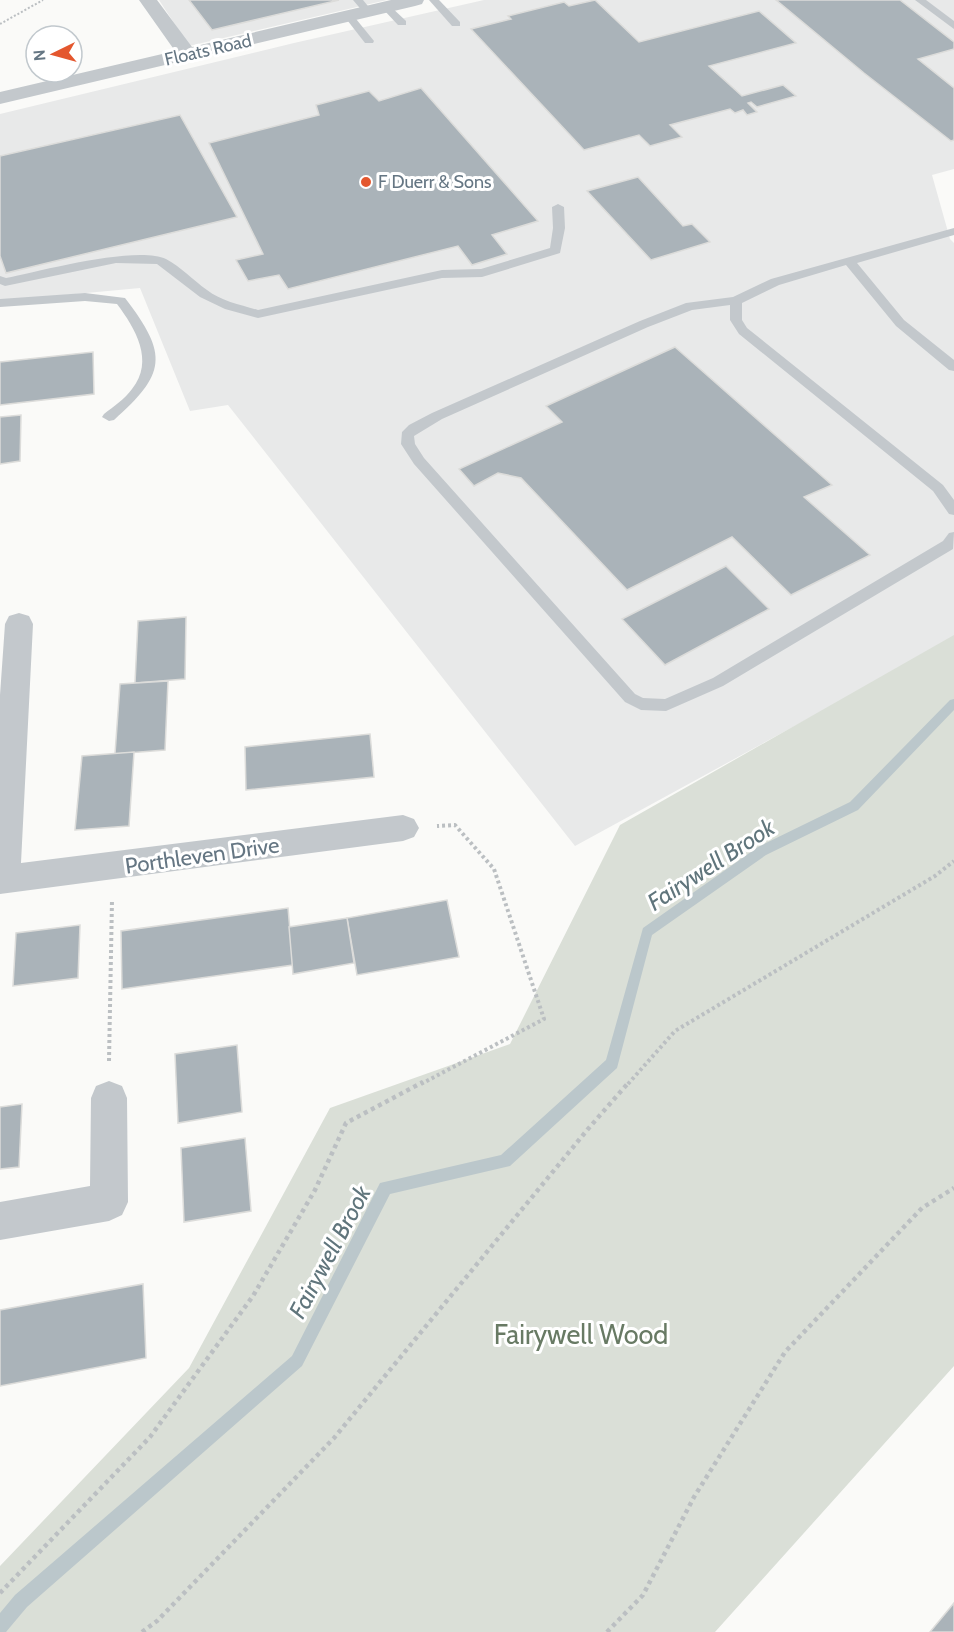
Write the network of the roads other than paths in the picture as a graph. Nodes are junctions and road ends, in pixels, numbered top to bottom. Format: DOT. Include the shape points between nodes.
graph roads {
  1 [pos="148,0"];
  2 [pos="415,0"];
  3 [pos="434,0"];
  4 [pos="920,0"];
  5 [pos="365,9"];
  6 [pos="402,23"];
  7 [pos="456,24"];
  8 [pos="954,26"];
  9 [pos="369,41"];
  10 [pos="188,55"];
  11 [pos="0,98"];
  12 [pos="558,207"];
  13 [pos="954,231"];
  14 [pos="849,261"];
  15 [pos="0,280"];
  16 [pos="736,301"];
  17 [pos="0,303"];
  18 [pos="954,367"];
  19 [pos="109,417"];
  20 [pos="954,510"];
  21 [pos="954,537"];
  22 [pos="19,624"];
  23 [pos="403,828"];
  24 [pos="2,880"];
  25 [pos="109,1098"];
  26 [pos="0,1221"];
  1 -- 10 [label="street"];
  2 -- 5 [label="street, Floats Road"];
  3 -- 7 [label="lane"];
  4 -- 8 [label="lane"];
  5 -- 6 [label="lane"];
  5 -- 9 [label="lane"];
  5 -- 10 [label="street, Floats Road"];
  10 -- 11 [label="street, Floats Road"];
  12 -- 15 [label="lane" via="556,250 482,273 441,274 258,314 204,294 160,261 116,259 49,275"];
  13 -- 14 [label="lane"];
  14 -- 16 [label="lane" via="775,282"];
  14 -- 18 [label="lane" via="900,323"];
  16 -- 20 [label="lane" via="736,320 743,331 938,488"];
  16 -- 21 [label="lane" via="690,306 644,324 422,424 407,435 408,444 630,698 641,704 666,705 718,682 948,546"];
  17 -- 19 [label="lane" via="85,297 121,301 138,322 151,356 149,373 138,391"];
  22 -- 24 [label="street"];
  23 -- 24 [label="street, Porthleven Drive"];
  25 -- 26 [label="street" via="109,1202"];
}
